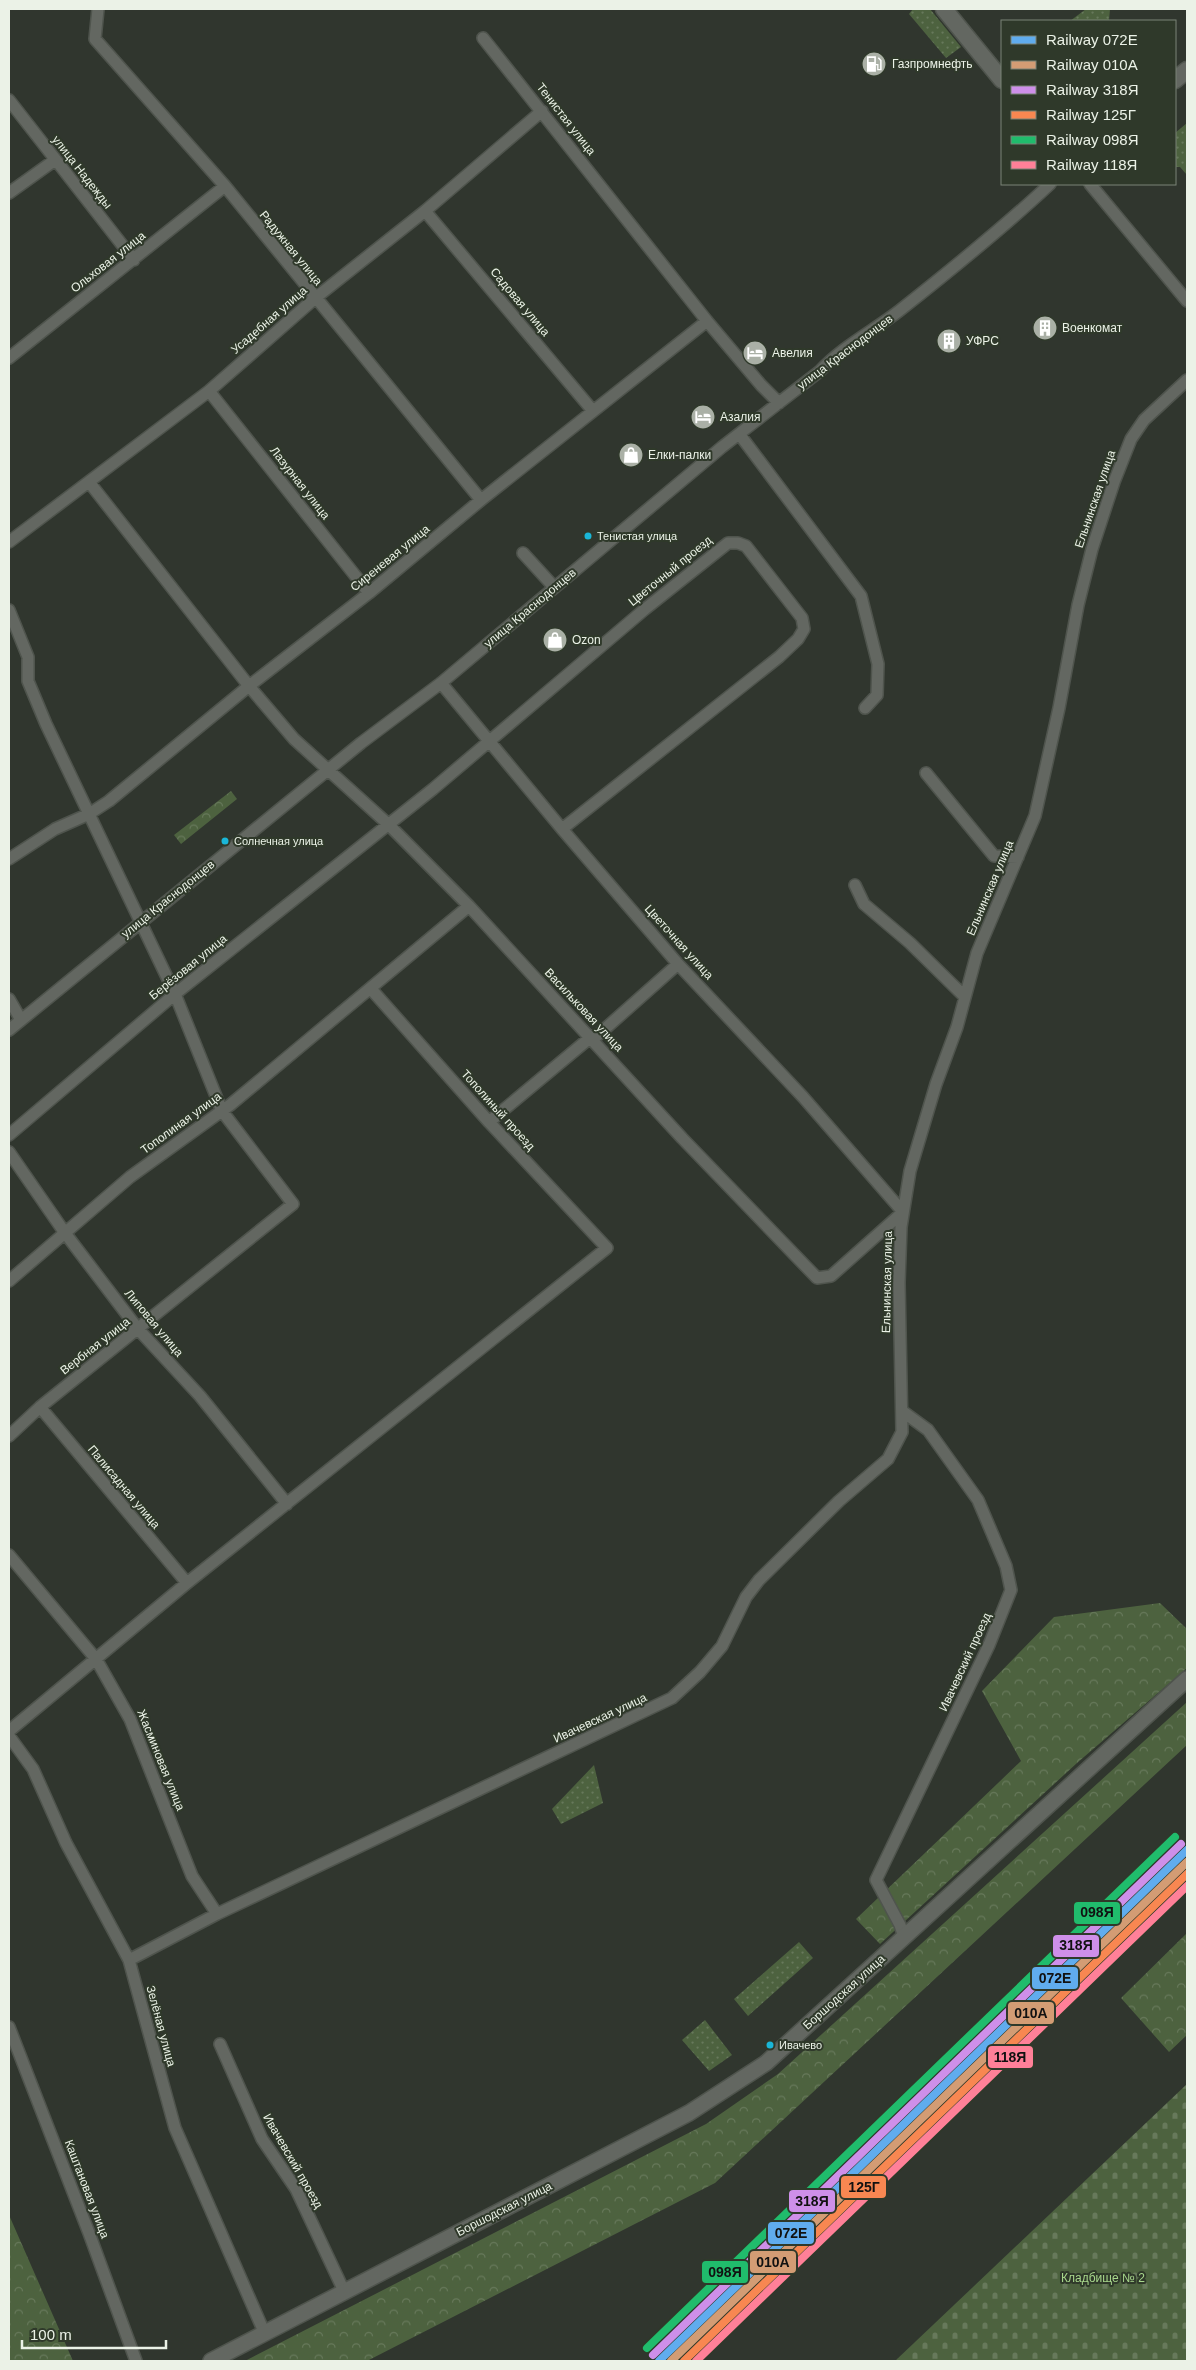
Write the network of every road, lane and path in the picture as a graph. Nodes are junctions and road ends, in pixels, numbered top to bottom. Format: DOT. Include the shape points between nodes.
graph roads {
  1 [pos="98,9"];
  2 [pos="944,9"];
  3 [pos="483,38"];
  4 [pos="1187,70"];
  5 [pos="1001,79"];
  6 [pos="1176,79"];
  7 [pos="9,100"];
  8 [pos="542,111"];
  9 [pos="55,160"];
  10 [pos="1049,185"];
  11 [pos="1091,185"];
  12 [pos="225,186"];
  13 [pos="9,193"];
  14 [pos="425,211"];
  15 [pos="134,260"];
  16 [pos="314,299"];
  17 [pos="1187,301"];
  18 [pos="707,321"];
  19 [pos="9,358"];
  20 [pos="1187,380"];
  21 [pos="209,391"];
  22 [pos="779,403"];
  23 [pos="593,411"];
  24 [pos="740,435"];
  25 [pos="89,482"];
  26 [pos="481,500"];
  27 [pos="9,542"];
  28 [pos="523,553"];
  29 [pos="554,587"];
  30 [pos="369,593"];
  31 [pos="9,610"];
  32 [pos="442,683"];
  33 [pos="249,686"];
  34 [pos="865,708"];
  35 [pos="490,742"];
  36 [pos="328,772"];
  37 [pos="926,773"];
  38 [pos="89,814"];
  39 [pos="388,824"];
  40 [pos="562,829"];
  41 [pos="1018,857"];
  42 [pos="9,859"];
  43 [pos="855,885"];
  44 [pos="468,906"];
  45 [pos="141,920"];
  46 [pos="678,964"];
  47 [pos="371,989"];
  48 [pos="175,994"];
  49 [pos="964,996"];
  50 [pos="9,999"];
  51 [pos="21,1020"];
  52 [pos="9,1030"];
  53 [pos="591,1038"];
  54 [pos="222,1111"];
  55 [pos="488,1122"];
  56 [pos="9,1135"];
  57 [pos="9,1152"];
  58 [pos="903,1212"];
  59 [pos="65,1232"];
  60 [pos="9,1281"];
  61 [pos="138,1329"];
  62 [pos="40,1407"];
  63 [pos="902,1410"];
  64 [pos="902,1432"];
  65 [pos="9,1436"];
  66 [pos="287,1504"];
  67 [pos="9,1555"];
  68 [pos="187,1583"];
  69 [pos="96,1659"];
  70 [pos="1187,1679"];
  71 [pos="9,1731"];
  72 [pos="9,1736"];
  73 [pos="217,1914"];
  74 [pos="904,1938"];
  75 [pos="129,1960"];
  76 [pos="9,2027"];
  77 [pos="220,2044"];
  78 [pos="344,2291"];
  79 [pos="265,2334"];
  80 [pos="136,2361"];
  81 [pos="211,2361"];
  1 -- 12 [label="street, Радужная улица" via="95,39"];
  2 -- 5 [label="main road"];
  3 -- 8 [label="street, Тенистая улица"];
  4 -- 6 [label="main road"];
  7 -- 9 [label="street, улица Надежды"];
  8 -- 14 [label="street, Усадебная улица"];
  8 -- 18 [label="street, Тенистая улица"];
  9 -- 13 [label="street"];
  9 -- 15 [label="street, улица Надежды"];
  10 -- 22 [label="street, улица Краснодонцев" via="997,233"];
  11 -- 17 [label="street"];
  12 -- 15 [label="street, Ольховая улица"];
  12 -- 16 [label="street, Радужная улица"];
  14 -- 16 [label="street, Усадебная улица"];
  14 -- 23 [label="street, Садовая улица"];
  15 -- 19 [label="street, Ольховая улица"];
  16 -- 21 [label="street, Усадебная улица"];
  16 -- 26 [label="street, Радужная улица"];
  18 -- 22 [label="street, Тенистая улица"];
  18 -- 23 [label="street, Сиреневая улица"];
  20 -- 41 [label="street, Ельнинская улица" via="1144,420 1131,439 1114,482 1078,605 1035,816"];
  21 -- 25 [label="street, Усадебная улица"];
  21 -- 30 [label="street, Лазурная улица"];
  22 -- 24 [label="street, улица Краснодонцев"];
  23 -- 26 [label="street, Сиреневая улица"];
  24 -- 29 [label="street, улица Краснодонцев"];
  24 -- 34 [label="street" via="861,596 878,664 877,694"];
  25 -- 27 [label="street, Усадебная улица"];
  25 -- 33 [label="street"];
  26 -- 30 [label="street, Сиреневая улица"];
  28 -- 29 [label="street"];
  29 -- 32 [label="street, улица Краснодонцев"];
  30 -- 33 [label="street, Сиреневая улица"];
  31 -- 38 [label="street" via="28,657 28,681"];
  32 -- 35 [label="street, Цветочная улица"];
  32 -- 36 [label="street, улица Краснодонцев" via="361,743"];
  33 -- 36 [label="street, Васильковая улица" via="294,739"];
  33 -- 38 [label="street, Сиреневая улица"];
  35 -- 39 [label="street, Цветочный проезд"];
  35 -- 40 [label="street, Цветочная улица"];
  35 -- 40 [label="street, Цветочный проезд" via="645,609 728,543 746,546 802,618 804,629 798,639"];
  36 -- 39 [label="street, Васильковая улица"];
  36 -- 45 [label="street, улица Краснодонцев"];
  37 -- 41 [label="street" via="994,856"];
  38 -- 42 [label="street, Сиреневая улица" via="55,829"];
  38 -- 45 [label="street"];
  39 -- 44 [label="street, Васильковая улица"];
  39 -- 48 [label="street, Берёзовая улица"];
  40 -- 46 [label="street, Цветочная улица"];
  41 -- 49 [label="street, Ельнинская улица" via="983,938"];
  43 -- 49 [label="street" via="864,904"];
  44 -- 47 [label="street, Тополиная улица"];
  44 -- 53 [label="street, Васильковая улица"];
  45 -- 48 [label="street"];
  45 -- 51 [label="street, улица Краснодонцев"];
  46 -- 53 [label="street"];
  46 -- 58 [label="street, Цветочная улица" via="803,1097"];
  47 -- 54 [label="street, Тополиная улица"];
  47 -- 55 [label="street, Тополиный проезд"];
  48 -- 54 [label="street"];
  48 -- 56 [label="street, Берёзовая улица"];
  49 -- 58 [label="street, Ельнинская улица" via="910,1171"];
  50 -- 51 [label="street"];
  51 -- 52 [label="street, улица Краснодонцев"];
  53 -- 55 [label="street"];
  53 -- 58 [label="street, Васильковая улица" via="817,1278 832,1276"];
  54 -- 59 [label="street, Тополиная улица" via="130,1177"];
  54 -- 61 [label="street, Вербная улица" via="293,1204"];
  55 -- 66 [label="street, Тополиный проезд" via="607,1248"];
  57 -- 59 [label="street, Липовая улица"];
  58 -- 63 [label="street, Ельнинская улица" via="899,1283"];
  59 -- 60 [label="street, Тополиная улица"];
  59 -- 61 [label="street, Липовая улица"];
  61 -- 62 [label="street, Вербная улица"];
  61 -- 66 [label="street, Липовая улица" via="200,1396"];
  62 -- 65 [label="street, Вербная улица"];
  62 -- 68 [label="street, Палисадная улица"];
  63 -- 64 [label="street, Ельнинская улица"];
  63 -- 74 [label="street, Ивачевский проезд" via="928,1430 978,1500 1006,1566 1011,1590 989,1645 876,1880"];
  64 -- 73 [label="street, Ивачевская улица" via="888,1459 838,1501 759,1580 746,1597 722,1646 672,1698"];
  66 -- 68 [label="street"];
  67 -- 69 [label="street, Жасминовая улица"];
  68 -- 69 [label="street"];
  69 -- 71 [label="street"];
  69 -- 73 [label="street, Жасминовая улица" via="130,1719 192,1876"];
  70 -- 74 [label="street, Боршодская улица"];
  72 -- 75 [label="street, Зелёная улица" via="32,1769 66,1843"];
  73 -- 75 [label="street, Ивачевская улица"];
  74 -- 78 [label="street, Боршодская улица" via="766,2063 716,2097"];
  75 -- 79 [label="street, Зелёная улица" via="175,2128"];
  76 -- 80 [label="street, Каштановая улица"];
  77 -- 78 [label="street, Ивачевский проезд" via="262,2138 296,2189"];
  78 -- 79 [label="street, Боршодская улица"];
  79 -- 81 [label="street, Боршодская улица"];
}
